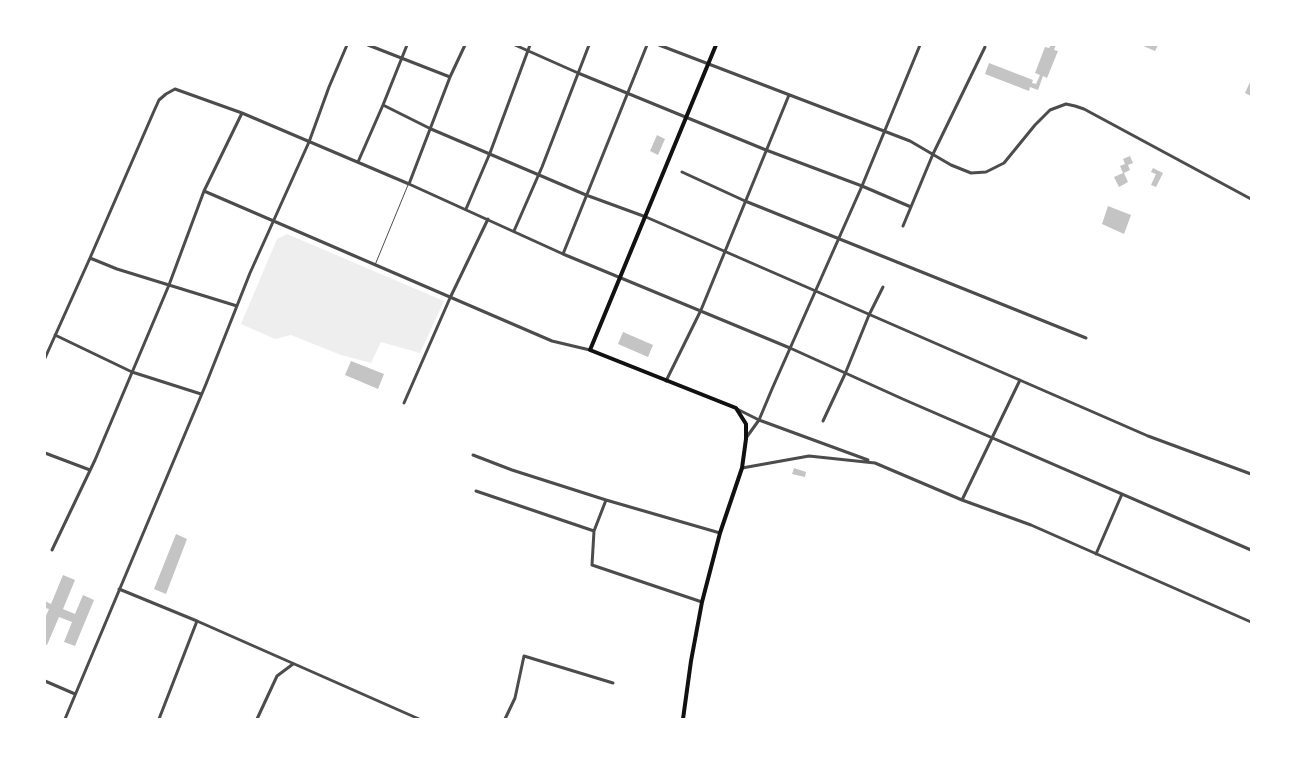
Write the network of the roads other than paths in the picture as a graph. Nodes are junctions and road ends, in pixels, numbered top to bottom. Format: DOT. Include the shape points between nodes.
graph roads {
  1 [pos="347,45"];
  2 [pos="368,45"];
  3 [pos="407,45"];
  4 [pos="465,45"];
  5 [pos="516,45"];
  6 [pos="530,45"];
  7 [pos="589,45"];
  8 [pos="647,45"];
  9 [pos="659,45"];
  10 [pos="716,45"];
  11 [pos="920,45"];
  12 [pos="985,47"];
  13 [pos="528,51"];
  14 [pos="402,58"];
  15 [pos="709,63"];
  16 [pos="578,73"];
  17 [pos="450,77"];
  18 [pos="628,93"];
  19 [pos="789,94"];
  20 [pos="383,105"];
  21 [pos="242,113"];
  22 [pos="687,117"];
  23 [pos="431,129"];
  24 [pos="884,131"];
  25 [pos="309,142"];
  26 [pos="766,150"];
  27 [pos="490,153"];
  28 [pos="933,154"];
  29 [pos="358,162"];
  30 [pos="682,172"];
  31 [pos="539,174"];
  32 [pos="409,184"];
  33 [pos="862,186"];
  34 [pos="204,191"];
  35 [pos="586,195"];
  36 [pos="1251,199"];
  37 [pos="745,201"];
  38 [pos="911,207"];
  39 [pos="466,209"];
  40 [pos="646,217"];
  41 [pos="488,219"];
  42 [pos="273,222"];
  43 [pos="903,226"];
  44 [pos="514,231"];
  45 [pos="838,237"];
  46 [pos="725,251"];
  47 [pos="563,254"];
  48 [pos="90,258"];
  49 [pos="374,265"];
  50 [pos="620,277"];
  51 [pos="169,286"];
  52 [pos="884,287"];
  53 [pos="816,290"];
  54 [pos="450,298"];
  55 [pos="237,306"];
  56 [pos="701,310"];
  57 [pos="869,315"];
  58 [pos="56,335"];
  59 [pos="1086,338"];
  60 [pos="45,344"];
  61 [pos="50,348"];
  62 [pos="790,348"];
  63 [pos="590,350"];
  64 [pos="45,358"];
  65 [pos="132,372"];
  66 [pos="845,374"];
  67 [pos="1020,380"];
  68 [pos="666,381"];
  69 [pos="201,394"];
  70 [pos="404,403"];
  71 [pos="736,408"];
  72 [pos="758,420"];
  73 [pos="823,421"];
  74 [pos="992,438"];
  75 [pos="746,439"];
  76 [pos="45,453"];
  77 [pos="474,455"];
  78 [pos="875,462"];
  79 [pos="742,468"];
  80 [pos="90,470"];
  81 [pos="1251,474"];
  82 [pos="476,491"];
  83 [pos="1122,494"];
  84 [pos="606,500"];
  85 [pos="962,500"];
  86 [pos="594,530"];
  87 [pos="720,533"];
  88 [pos="52,550"];
  89 [pos="1251,550"];
  90 [pos="1096,554"];
  91 [pos="119,589"];
  92 [pos="702,602"];
  93 [pos="197,621"];
  94 [pos="1251,622"];
  95 [pos="293,664"];
  96 [pos="45,681"];
  97 [pos="613,683"];
  98 [pos="75,694"];
  99 [pos="65,719"];
  100 [pos="159,719"];
  101 [pos="257,719"];
  102 [pos="419,719"];
  103 [pos="505,719"];
  104 [pos="683,719"];
  1 -- 25 [label="street"];
  2 -- 14 [label="street"];
  3 -- 14 [label="street"];
  4 -- 17 [label="street"];
  5 -- 13 [label="street"];
  6 -- 13 [label="street"];
  7 -- 16 [label="street"];
  8 -- 18 [label="street"];
  9 -- 15 [label="street"];
  10 -- 15 [label="main road"];
  11 -- 24 [label="street"];
  12 -- 28 [label="street"];
  13 -- 16 [label="street"];
  13 -- 27 [label="street"];
  14 -- 17 [label="street"];
  14 -- 20 [label="street"];
  15 -- 19 [label="street"];
  15 -- 22 [label="main road"];
  16 -- 18 [label="street"];
  16 -- 31 [label="street"];
  17 -- 23 [label="street"];
  18 -- 22 [label="street"];
  18 -- 35 [label="street"];
  19 -- 24 [label="street"];
  19 -- 26 [label="street"];
  20 -- 23 [label="street"];
  20 -- 29 [label="street"];
  21 -- 25 [label="street"];
  21 -- 34 [label="street"];
  21 -- 48 [label="street" via="175,89 159,100"];
  22 -- 26 [label="street"];
  22 -- 40 [label="main road"];
  23 -- 27 [label="street"];
  23 -- 32 [label="street"];
  24 -- 28 [label="street"];
  24 -- 33 [label="street"];
  25 -- 29 [label="street"];
  25 -- 42 [label="street"];
  26 -- 33 [label="street"];
  26 -- 37 [label="street"];
  27 -- 31 [label="street"];
  27 -- 39 [label="street"];
  28 -- 36 [label="street" via="961,170 986,172 1004,163 1050,110 1066,104 1084,108"];
  28 -- 38 [label="street"];
  29 -- 32 [label="street"];
  30 -- 37 [label="street"];
  31 -- 35 [label="street"];
  31 -- 44 [label="street"];
  32 -- 39 [label="street"];
  32 -- 49 [label="lane"];
  33 -- 38 [label="street"];
  33 -- 45 [label="street"];
  34 -- 42 [label="street"];
  34 -- 51 [label="street"];
  35 -- 40 [label="street"];
  35 -- 47 [label="street"];
  37 -- 45 [label="street"];
  37 -- 46 [label="street"];
  38 -- 43 [label="street"];
  39 -- 41 [label="street"];
  40 -- 46 [label="street"];
  40 -- 50 [label="main road"];
  41 -- 44 [label="street"];
  41 -- 54 [label="street"];
  42 -- 49 [label="street"];
  42 -- 55 [label="street"];
  44 -- 47 [label="street"];
  45 -- 53 [label="street"];
  45 -- 59 [label="street"];
  46 -- 53 [label="street"];
  46 -- 56 [label="street"];
  47 -- 50 [label="street"];
  48 -- 51 [label="street"];
  48 -- 58 [label="street"];
  49 -- 54 [label="street"];
  50 -- 56 [label="street"];
  50 -- 63 [label="main road"];
  51 -- 55 [label="street"];
  51 -- 65 [label="street"];
  52 -- 57 [label="street"];
  53 -- 57 [label="street"];
  53 -- 62 [label="street"];
  54 -- 63 [label="street" via="552,341"];
  54 -- 70 [label="street"];
  55 -- 69 [label="street"];
  56 -- 62 [label="street"];
  56 -- 68 [label="street"];
  57 -- 66 [label="street"];
  57 -- 67 [label="street"];
  58 -- 61 [label="street"];
  58 -- 65 [label="street"];
  60 -- 61 [label="street"];
  61 -- 64 [label="street"];
  62 -- 66 [label="street"];
  62 -- 72 [label="street"];
  63 -- 68 [label="main road"];
  65 -- 69 [label="street"];
  65 -- 80 [label="street"];
  66 -- 73 [label="street"];
  66 -- 74 [label="street"];
  67 -- 74 [label="street"];
  67 -- 81 [label="street" via="1148,436"];
  68 -- 71 [label="main road"];
  69 -- 91 [label="street"];
  71 -- 72 [label="street"];
  71 -- 75 [label="main road" via="746,424"];
  72 -- 75 [label="street"];
  72 -- 78 [label="street"];
  74 -- 83 [label="street"];
  74 -- 85 [label="street"];
  75 -- 79 [label="main road"];
  76 -- 80 [label="street"];
  77 -- 84 [label="street"];
  78 -- 79 [label="street" via="810,456"];
  78 -- 85 [label="street"];
  79 -- 87 [label="main road"];
  80 -- 88 [label="street"];
  82 -- 86 [label="street"];
  83 -- 89 [label="street"];
  83 -- 90 [label="street"];
  84 -- 86 [label="street"];
  84 -- 87 [label="street"];
  85 -- 90 [label="street" via="1031,525"];
  86 -- 92 [label="street" via="592,565"];
  87 -- 92 [label="main road"];
  90 -- 94 [label="street"];
  91 -- 93 [label="street"];
  91 -- 98 [label="street"];
  92 -- 104 [label="main road"];
  93 -- 95 [label="street"];
  93 -- 100 [label="street"];
  95 -- 101 [label="street" via="277,676"];
  95 -- 102 [label="street"];
  96 -- 98 [label="street"];
  97 -- 103 [label="street" via="524,656 515,698"];
  98 -- 99 [label="street"];
}
